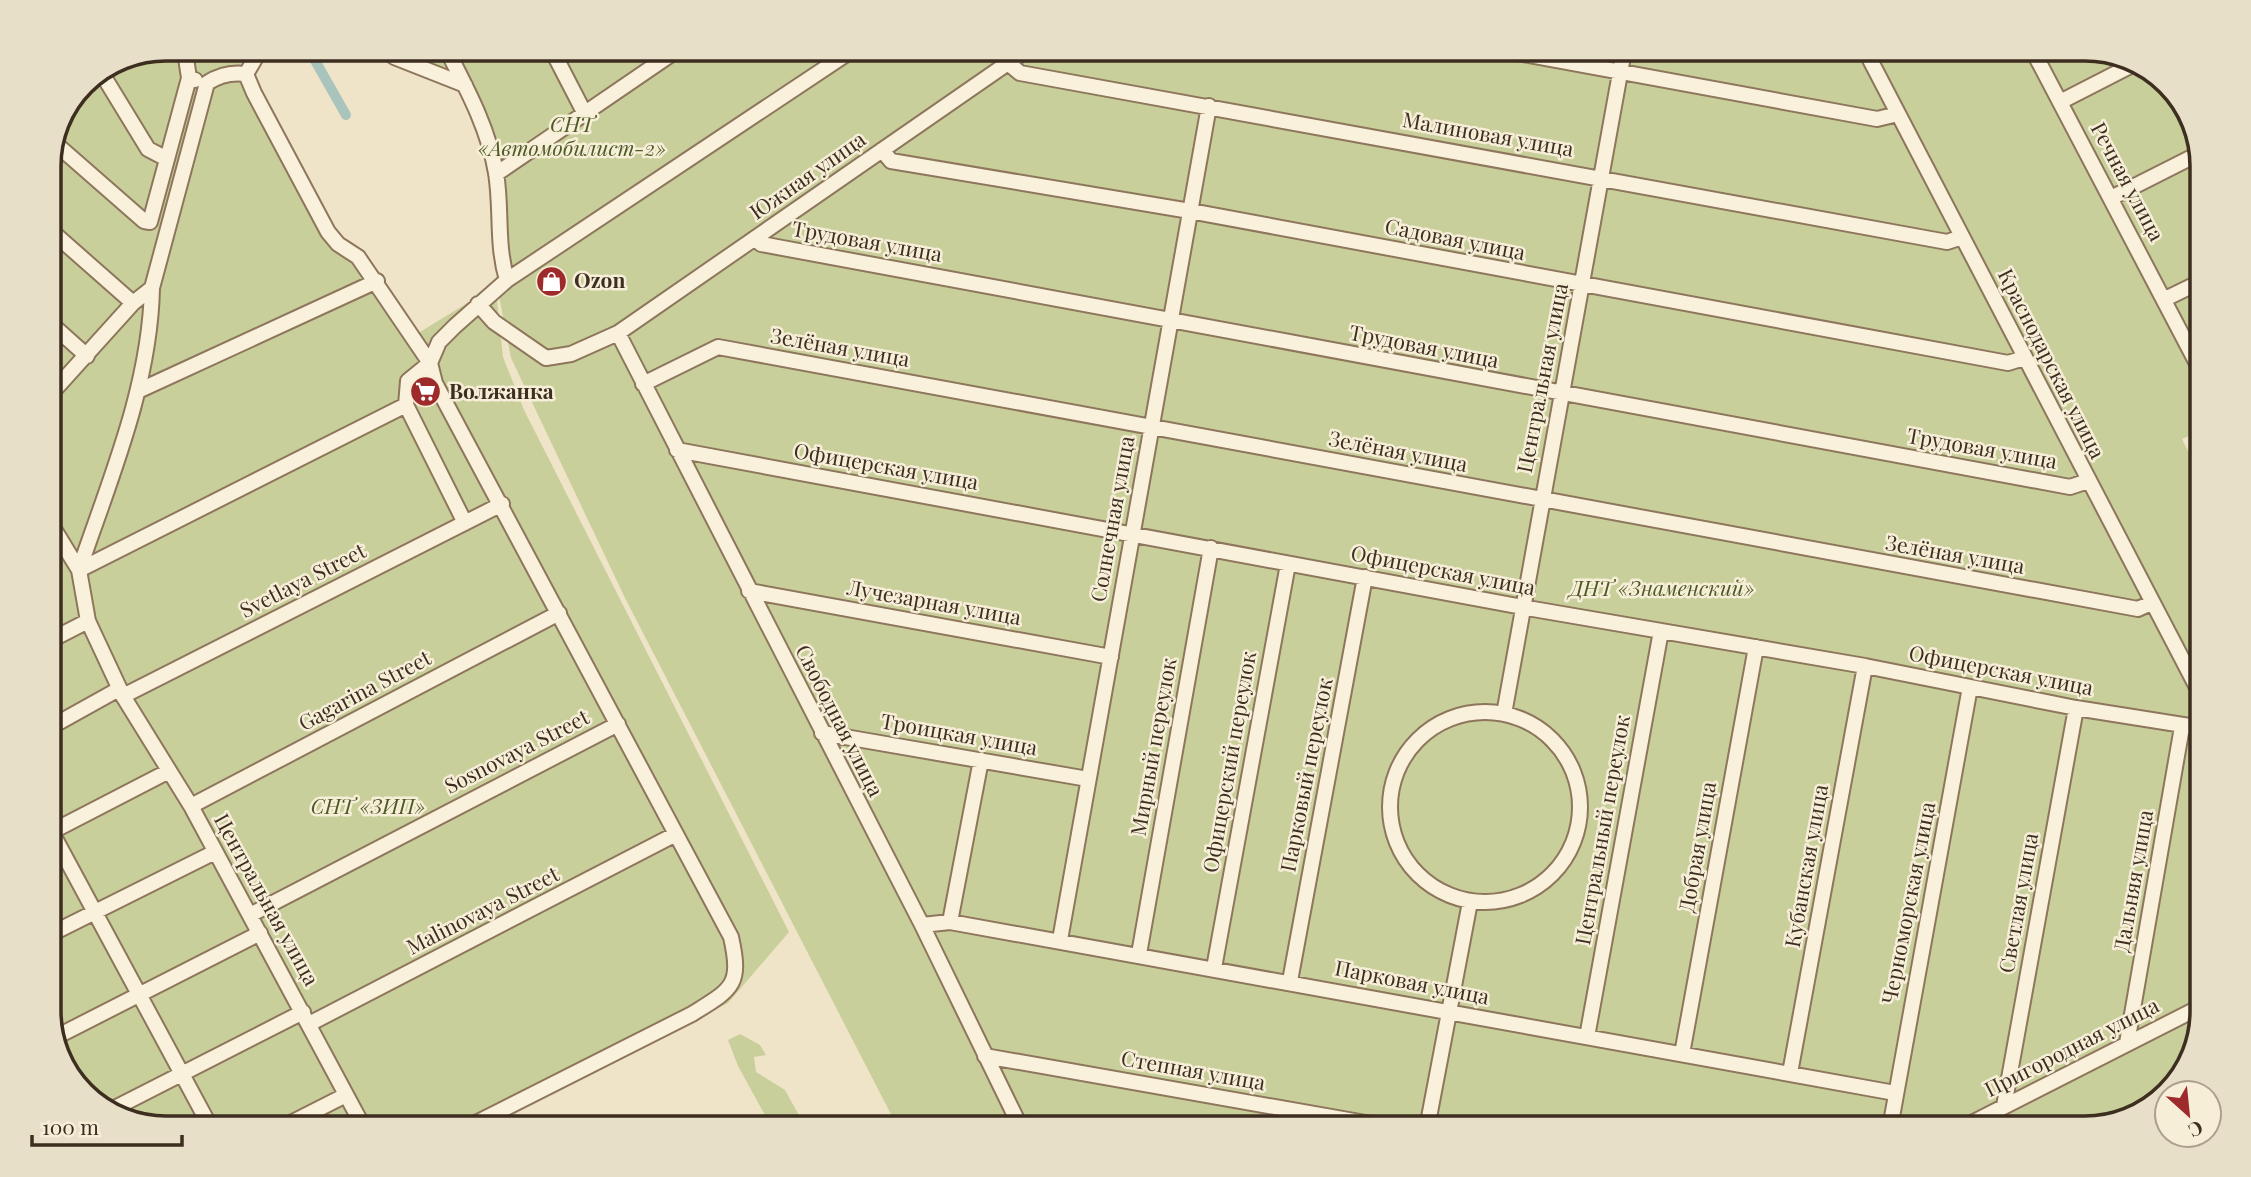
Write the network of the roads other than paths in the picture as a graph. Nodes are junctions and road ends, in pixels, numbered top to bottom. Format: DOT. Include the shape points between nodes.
graph roads {
  1 [pos="186,61"];
  2 [pos="254,61"];
  3 [pos="404,61"];
  4 [pos="453,61"];
  5 [pos="558,61"];
  6 [pos="658,61"];
  7 [pos="836,61"];
  8 [pos="1011,61"];
  9 [pos="1564,61"];
  10 [pos="1622,61"];
  11 [pos="1871,61"];
  12 [pos="2038,61"];
  13 [pos="1008,63"];
  14 [pos="2124,69"];
  15 [pos="1621,71"];
  16 [pos="246,74"];
  17 [pos="189,78"];
  18 [pos="106,81"];
  19 [pos="207,83"];
  20 [pos="465,85"];
  21 [pos="2060,102"];
  22 [pos="1209,106"];
  23 [pos="585,114"];
  24 [pos="1898,114"];
  25 [pos="63,150"];
  26 [pos="882,150"];
  27 [pos="2190,158"];
  28 [pos="167,159"];
  29 [pos="496,174"];
  30 [pos="1602,178"];
  31 [pos="2111,198"];
  32 [pos="1190,211"];
  33 [pos="1962,237"];
  34 [pos="755,238"];
  35 [pos="61,240"];
  36 [pos="507,280"];
  37 [pos="377,281"];
  38 [pos="1581,285"];
  39 [pos="2190,287"];
  40 [pos="152,288"];
  41 [pos="2165,299"];
  42 [pos="133,303"];
  43 [pos="478,304"];
  44 [pos="1169,320"];
  45 [pos="61,333"];
  46 [pos="618,333"];
  47 [pos="2190,349"];
  48 [pos="87,356"];
  49 [pos="2024,358"];
  50 [pos="430,363"];
  51 [pos="61,383"];
  52 [pos="643,384"];
  53 [pos="138,391"];
  54 [pos="1564,394"];
  55 [pos="406,405"];
  56 [pos="1150,426"];
  57 [pos="677,450"];
  58 [pos="2088,481"];
  59 [pos="1541,501"];
  60 [pos="502,504"];
  61 [pos="465,523"];
  62 [pos="1133,534"];
  63 [pos="1211,548"];
  64 [pos="61,549"];
  65 [pos="1288,564"];
  66 [pos="79,570"];
  67 [pos="1365,577"];
  68 [pos="749,591"];
  69 [pos="2151,603"];
  70 [pos="1523,607"];
  71 [pos="559,613"];
  72 [pos="88,621"];
  73 [pos="1661,631"];
  74 [pos="61,635"];
  75 [pos="1756,648"];
  76 [pos="1111,657"];
  77 [pos="1865,666"];
  78 [pos="2190,675"];
  79 [pos="1970,687"];
  80 [pos="121,692"];
  81 [pos="2076,708"];
  82 [pos="1504,714"];
  83 [pos="61,722"];
  84 [pos="618,724"];
  85 [pos="2182,727"];
  86 [pos="2190,727"];
  87 [pos="822,733"];
  88 [pos="981,760"];
  89 [pos="169,771"];
  90 [pos="1088,779"];
  91 [pos="191,806"];
  92 [pos="61,824"];
  93 [pos="676,834"];
  94 [pos="61,847"];
  95 [pos="215,852"];
  96 [pos="1470,902"];
  97 [pos="96,911"];
  98 [pos="250,915"];
  99 [pos="950,922"];
  100 [pos="922,925"];
  101 [pos="61,928"];
  102 [pos="260,933"];
  103 [pos="1060,940"];
  104 [pos="1139,954"];
  105 [pos="1214,968"];
  106 [pos="1290,981"];
  107 [pos="140,995"];
  108 [pos="2190,1012"];
  109 [pos="1449,1013"];
  110 [pos="306,1018"];
  111 [pos="64,1033"];
  112 [pos="1587,1037"];
  113 [pos="2127,1043"];
  114 [pos="1682,1054"];
  115 [pos="985,1056"];
  116 [pos="183,1073"];
  117 [pos="1790,1073"];
  118 [pos="1895,1093"];
  119 [pos="346,1095"];
  120 [pos="120,1105"];
  121 [pos="2004,1106"];
  122 [pos="205,1116"];
  123 [pos="305,1116"];
  124 [pos="357,1116"];
  125 [pos="490,1116"];
  126 [pos="1015,1116"];
  127 [pos="1326,1116"];
  128 [pos="1429,1116"];
  129 [pos="1891,1116"];
  130 [pos="1985,1116"];
  1 -- 17 [label="street"];
  2 -- 16 [label="street"];
  3 -- 20 [label="street"];
  4 -- 20 [label="street"];
  5 -- 23 [label="street"];
  6 -- 23 [label="street"];
  7 -- 36 [label="street"];
  8 -- 13 [label="street, Южная улица"];
  9 -- 15 [label="street"];
  10 -- 15 [label="street, Центральная улица"];
  11 -- 24 [label="street, Краснодарская улица"];
  12 -- 21 [label="street, Речная улица"];
  13 -- 22 [label="street, Малиновая улица" via="1020,73"];
  13 -- 26 [label="street, Южная улица"];
  14 -- 21 [label="street"];
  15 -- 24 [label="street" via="1877,119"];
  15 -- 30 [label="street, Центральная улица"];
  16 -- 19 [label="street" via="236,72"];
  16 -- 37 [label="street" via="328,232 358,257"];
  17 -- 19 [label="street"];
  17 -- 28 [label="street"];
  18 -- 28 [label="street" via="148,149"];
  19 -- 40 [label="street"];
  20 -- 29 [label="street"];
  21 -- 31 [label="street, Речная улица"];
  22 -- 30 [label="street, Малиновая улица"];
  22 -- 32 [label="street, Солнечная улица"];
  23 -- 29 [label="street"];
  24 -- 33 [label="street, Краснодарская улица"];
  25 -- 28 [label="street" via="150,222"];
  26 -- 32 [label="street, Садовая улица" via="891,161"];
  26 -- 34 [label="street, Южная улица"];
  27 -- 31 [label="street"];
  29 -- 36 [label="street" via="500,259"];
  30 -- 33 [label="street, Малиновая улица" via="1947,242"];
  30 -- 38 [label="street, Центральная улица"];
  31 -- 41 [label="street, Речная улица"];
  32 -- 38 [label="street, Садовая улица"];
  32 -- 44 [label="street, Солнечная улица"];
  33 -- 49 [label="street, Краснодарская улица"];
  34 -- 44 [label="street, Трудовая улица" via="761,244"];
  34 -- 46 [label="street, Южная улица"];
  35 -- 42 [label="street"];
  36 -- 43 [label="street"];
  37 -- 50 [label="street"];
  37 -- 53 [label="street"];
  38 -- 49 [label="street, Садовая улица" via="2008,363"];
  38 -- 54 [label="street, Центральная улица"];
  39 -- 41 [label="street"];
  40 -- 42 [label="street"];
  40 -- 53 [label="street"];
  41 -- 47 [label="street, Речная улица"];
  42 -- 48 [label="street"];
  43 -- 46 [label="street, Южная улица" via="494,322 546,358 570,354"];
  43 -- 50 [label="street" via="439,342"];
  44 -- 54 [label="street, Трудовая улица"];
  44 -- 56 [label="street, Солнечная улица"];
  45 -- 48 [label="street"];
  46 -- 52 [label="street, Свободная улица"];
  48 -- 51 [label="street"];
  49 -- 58 [label="street, Краснодарская улица"];
  50 -- 55 [label="street" via="408,381"];
  50 -- 60 [label="street" via="435,383"];
  52 -- 56 [label="street, Зелёная улица" via="718,346"];
  52 -- 57 [label="street, Свободная улица"];
  53 -- 66 [label="street"];
  54 -- 58 [label="street, Трудовая улица" via="2070,487"];
  54 -- 59 [label="street, Центральная улица"];
  55 -- 61 [label="street"];
  55 -- 66 [label="street"];
  56 -- 59 [label="street, Зелёная улица"];
  56 -- 62 [label="street, Солнечная улица"];
  57 -- 62 [label="street, Офицерская улица"];
  57 -- 68 [label="street, Свободная улица"];
  58 -- 69 [label="street, Краснодарская улица"];
  59 -- 69 [label="street, Зелёная улица" via="2138,609"];
  59 -- 70 [label="street, Центральная улица"];
  60 -- 61 [label="street, Svetlaya Street"];
  60 -- 71 [label="street"];
  61 -- 80 [label="street, Svetlaya Street"];
  62 -- 63 [label="street, Офицерская улица"];
  62 -- 76 [label="street, Солнечная улица"];
  63 -- 65 [label="street, Офицерская улица"];
  63 -- 104 [label="street, Мирный переулок"];
  64 -- 66 [label="street"];
  65 -- 67 [label="street, Офицерская улица"];
  65 -- 105 [label="street, Офицерский переулок"];
  66 -- 72 [label="street, Центральная улица"];
  67 -- 70 [label="street, Офицерская улица"];
  67 -- 106 [label="street, Парковый переулок"];
  68 -- 76 [label="street, Лучезарная улица"];
  68 -- 87 [label="street, Свободная улица"];
  69 -- 78 [label="street, Краснодарская улица"];
  70 -- 73 [label="street, Офицерская улица"];
  70 -- 82 [label="street, Центральная улица"];
  71 -- 84 [label="street"];
  71 -- 91 [label="street, Gagarina Street"];
  72 -- 74 [label="street"];
  72 -- 80 [label="street, Центральная улица"];
  73 -- 75 [label="street, Офицерская улица"];
  73 -- 112 [label="street, Центральный переулок"];
  75 -- 77 [label="street, Офицерская улица"];
  75 -- 114 [label="street, Добрая улица"];
  76 -- 90 [label="street, Солнечная улица"];
  77 -- 79 [label="street, Офицерская улица"];
  77 -- 117 [label="street, Кубанская улица"];
  79 -- 81 [label="street, Офицерская улица"];
  79 -- 118 [label="street, Черноморская улица"];
  80 -- 83 [label="street, Svetlaya Street"];
  80 -- 89 [label="street, Центральная улица"];
  81 -- 85 [label="street, Офицерская улица"];
  81 -- 121 [label="street, Светлая улица"];
  82 -- 96 [label="street" via="1540,729 1562,751 1581,808 1575,838 1561,865 1539,887 1511,900"];
  82 -- 96 [label="street" via="1465,714 1438,724 1416,741 1390,791 1395,838 1413,871 1435,890"];
  84 -- 93 [label="street"];
  84 -- 98 [label="street, Sosnovaya Street"];
  85 -- 86 [label="street, Офицерская улица"];
  85 -- 113 [label="street, Дальняя улица"];
  87 -- 88 [label="street, Троицкая улица"];
  87 -- 100 [label="street, Свободная улица"];
  88 -- 90 [label="street, Троицкая улица"];
  88 -- 99 [label="street"];
  89 -- 91 [label="street, Центральная улица"];
  89 -- 92 [label="street"];
  90 -- 103 [label="street, Солнечная улица"];
  91 -- 95 [label="street, Центральная улица"];
  93 -- 110 [label="street, Malinovaya Street"];
  93 -- 125 [label="street" via="731,937 738,967 728,992"];
  94 -- 97 [label="street"];
  95 -- 97 [label="street"];
  95 -- 98 [label="street, Центральная улица"];
  96 -- 109 [label="street"];
  97 -- 101 [label="street"];
  97 -- 107 [label="street"];
  98 -- 102 [label="street, Центральная улица"];
  99 -- 100 [label="street, Парковая улица"];
  99 -- 103 [label="street, Парковая улица"];
  100 -- 115 [label="street, Свободная улица"];
  102 -- 107 [label="street"];
  102 -- 110 [label="street, Центральная улица"];
  103 -- 104 [label="street, Парковая улица"];
  104 -- 105 [label="street, Парковая улица"];
  105 -- 106 [label="street, Парковая улица"];
  106 -- 109 [label="street, Парковая улица"];
  107 -- 111 [label="street"];
  107 -- 116 [label="street"];
  108 -- 113 [label="street, Пригородная улица"];
  109 -- 112 [label="street, Парковая улица"];
  109 -- 128 [label="street"];
  110 -- 116 [label="street, Malinovaya Street"];
  110 -- 119 [label="street, Центральная улица"];
  112 -- 114 [label="street, Парковая улица"];
  113 -- 121 [label="street, Пригородная улица"];
  114 -- 117 [label="street, Парковая улица"];
  115 -- 126 [label="street, Свободная улица"];
  115 -- 127 [label="street, Степная улица"];
  116 -- 120 [label="street, Malinovaya Street"];
  116 -- 122 [label="street"];
  117 -- 118 [label="street, Парковая улица"];
  118 -- 129 [label="street, Черноморская улица"];
  119 -- 123 [label="street"];
  119 -- 124 [label="street, Центральная улица"];
  121 -- 130 [label="street, Пригородная улица"];
}
